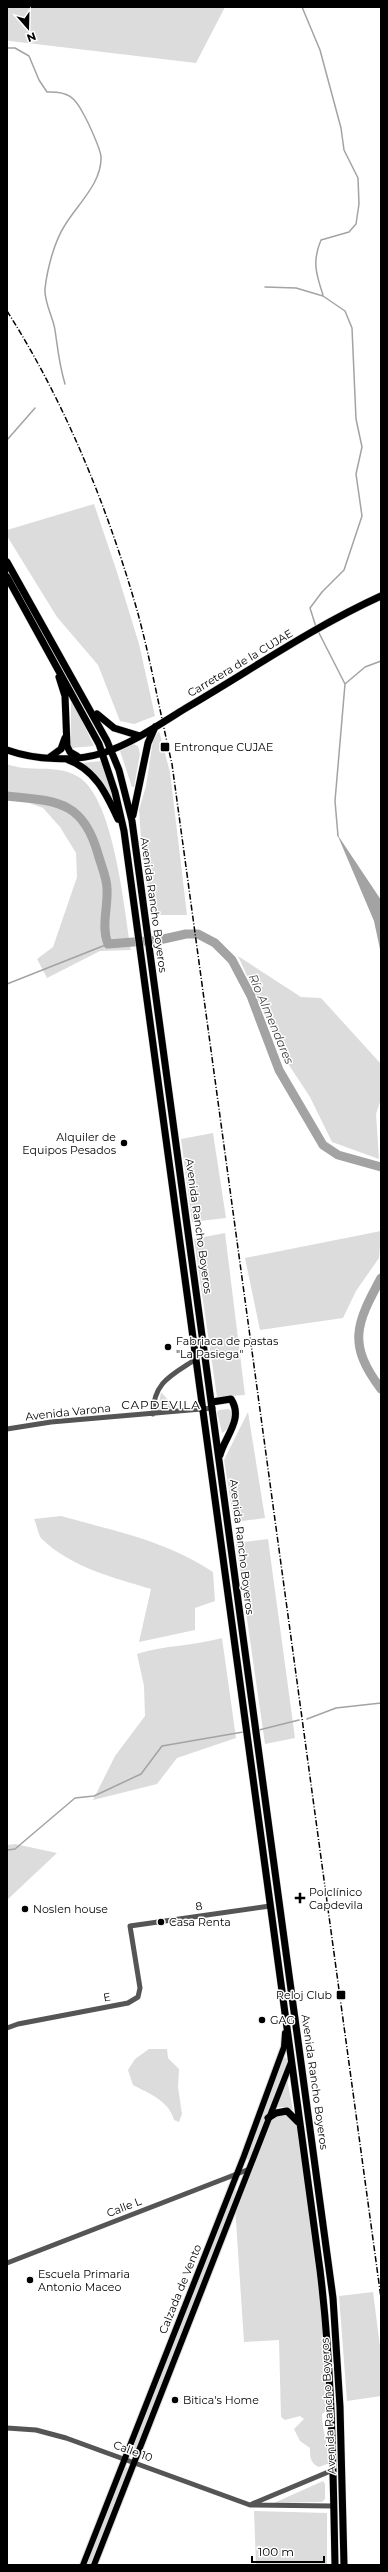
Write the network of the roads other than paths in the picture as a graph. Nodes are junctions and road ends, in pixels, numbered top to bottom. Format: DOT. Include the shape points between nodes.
graph roads {
  1 [pos="7,562"];
  2 [pos="7,577"];
  3 [pos="381,596"];
  4 [pos="52,658"];
  5 [pos="84,696"];
  6 [pos="155,727"];
  7 [pos="66,734"];
  8 [pos="139,736"];
  9 [pos="147,748"];
  10 [pos="111,749"];
  11 [pos="7,750"];
  12 [pos="103,753"];
  13 [pos="78,756"];
  14 [pos="49,757"];
  15 [pos="62,757"];
  16 [pos="133,829"];
  17 [pos="124,831"];
  18 [pos="196,1359"];
  19 [pos="213,1405"];
  20 [pos="203,1408"];
  21 [pos="153,1414"];
  22 [pos="7,1429"];
  23 [pos="220,1461"];
  24 [pos="270,1906"];
  25 [pos="130,1926"];
  26 [pos="285,2018"];
  27 [pos="7,2028"];
  28 [pos="298,2043"];
  29 [pos="291,2062"];
  30 [pos="304,2090"];
  31 [pos="297,2105"];
  32 [pos="268,2118"];
  33 [pos="300,2126"];
  34 [pos="244,2156"];
  35 [pos="252,2159"];
  36 [pos="247,2170"];
  37 [pos="236,2174"];
  38 [pos="233,2182"];
  39 [pos="241,2187"];
  40 [pos="7,2263"];
  41 [pos="7,2428"];
  42 [pos="124,2458"];
  43 [pos="134,2462"];
  44 [pos="332,2470"];
  45 [pos="250,2505"];
  46 [pos="333,2506"];
  47 [pos="82,2565"];
  48 [pos="94,2565"];
  49 [pos="335,2565"];
  50 [pos="344,2565"];
  1 -- 5 [label="highway, Avenida Rancho Boyeros"];
  2 -- 4 [label="highway, Avenida Rancho Boyeros"];
  3 -- 6 [label="highway, Carretera de la CUJAE" via="326,623"];
  4 -- 7 [label="highway" via="65,696"];
  4 -- 12 [label="highway, Avenida Rancho Boyeros"];
  5 -- 8 [label="highway" via="105,723"];
  5 -- 10 [label="highway, Avenida Rancho Boyeros"];
  6 -- 8 [label="highway, Carretera de la CUJAE"];
  6 -- 9 [label="highway"];
  7 -- 13 [label="highway" via="69,751"];
  7 -- 14 [label="highway" via="61,750"];
  8 -- 9 [label="highway" via="145,741"];
  8 -- 10 [label="highway, Carretera de la CUJAE"];
  9 -- 16 [label="highway" via="134,805"];
  10 -- 12 [label="highway, Carretera de la CUJAE"];
  10 -- 16 [label="highway, Avenida Rancho Boyeros" via="126,793"];
  11 -- 14 [label="highway, Carretera de la CUJAE" via="27,756"];
  12 -- 13 [label="highway, Carretera de la CUJAE"];
  12 -- 17 [label="highway, Avenida Rancho Boyeros"];
  13 -- 15 [label="highway, Carretera de la CUJAE"];
  14 -- 15 [label="highway, Carretera de la CUJAE"];
  15 -- 17 [label="highway" via="86,769 97,779"];
  16 -- 19 [label="highway, Avenida Rancho Boyeros"];
  17 -- 18 [label="highway, Avenida Rancho Boyeros"];
  18 -- 20 [label="highway, Avenida Rancho Boyeros"];
  18 -- 21 [label="street" via="159,1386 153,1399"];
  19 -- 20 [label="street, Avenida Varona"];
  19 -- 23 [label="highway, Avenida Rancho Boyeros"];
  19 -- 23 [label="highway" via="232,1399 237,1411"];
  20 -- 21 [label="street, Avenida Varona"];
  20 -- 24 [label="highway, Avenida Rancho Boyeros"];
  21 -- 22 [label="street, Avenida Varona" via="51,1422"];
  23 -- 28 [label="highway, Avenida Rancho Boyeros"];
  24 -- 25 [label="street, 8"];
  24 -- 26 [label="highway, Avenida Rancho Boyeros"];
  25 -- 27 [label="street, E" via="140,1988 138,1997 128,2003"];
  26 -- 29 [label="highway, Avenida Rancho Boyeros"];
  26 -- 34 [label="main road, Calzada de Vento" via="284,2047"];
  28 -- 29 [label="highway"];
  28 -- 30 [label="highway, Avenida Rancho Boyeros"];
  29 -- 31 [label="highway, Avenida Rancho Boyeros"];
  29 -- 32 [label="main road, Calzada de Vento"];
  30 -- 31 [label="highway"];
  30 -- 50 [label="highway, Avenida Rancho Boyeros" via="336,2337 341,2422"];
  31 -- 33 [label="highway, Avenida Rancho Boyeros"];
  32 -- 33 [label="highway" via="287,2111 293,2114"];
  32 -- 35 [label="main road, Calzada de Vento"];
  33 -- 44 [label="highway, Avenida Rancho Boyeros" via="328,2336"];
  34 -- 35 [label="main road" via="246,2161"];
  34 -- 37 [label="main road, Calzada de Vento"];
  35 -- 36 [label="main road, Calzada de Vento"];
  36 -- 37 [label="street, Calle L"];
  36 -- 39 [label="main road, Calzada de Vento"];
  37 -- 38 [label="main road, Calzada de Vento"];
  37 -- 40 [label="street, Calle L"];
  38 -- 39 [label="main road" via="239,2181"];
  38 -- 42 [label="main road, Calzada de Vento"];
  39 -- 43 [label="main road, Calzada de Vento"];
  41 -- 42 [label="street, Calle 10" via="47,2432"];
  42 -- 43 [label="street, Calle 10"];
  42 -- 47 [label="main road, Calzada de Vento"];
  43 -- 45 [label="street, Calle 10"];
  43 -- 48 [label="main road, Calzada de Vento"];
  44 -- 45 [label="street"];
  44 -- 46 [label="highway, Avenida Rancho Boyeros"];
  45 -- 46 [label="street, Calle 10"];
  46 -- 49 [label="highway, Avenida Rancho Boyeros"];
}
